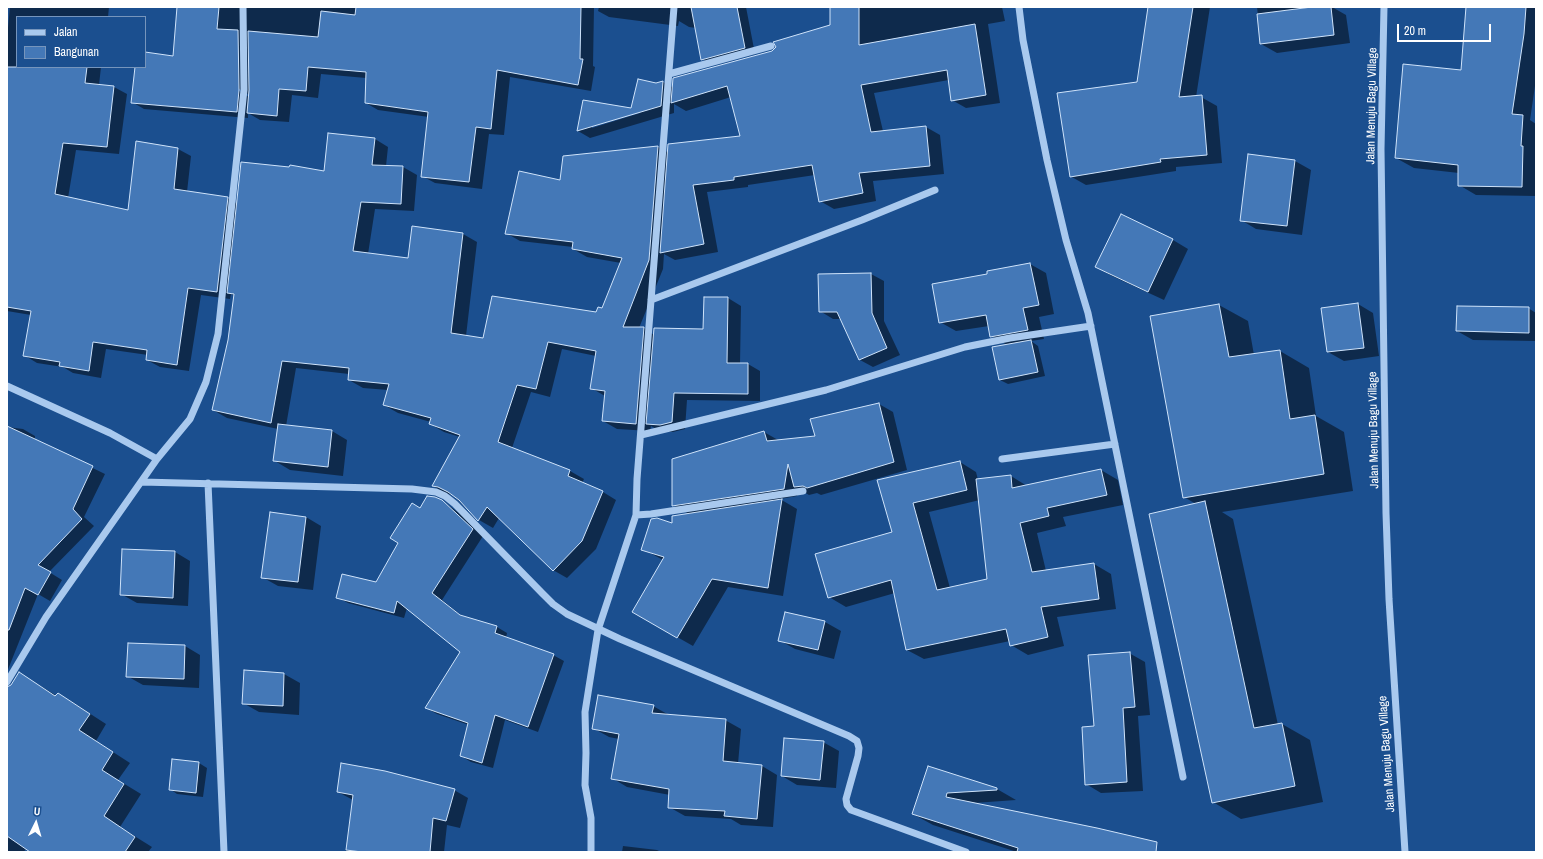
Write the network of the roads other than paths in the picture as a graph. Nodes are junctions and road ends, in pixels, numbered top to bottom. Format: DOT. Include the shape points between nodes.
graph roads {
  1 [pos="243,7"];
  2 [pos="674,7"];
  3 [pos="1019,7"];
  4 [pos="1384,7"];
  5 [pos="770,46"];
  6 [pos="669,74"];
  7 [pos="935,190"];
  8 [pos="651,300"];
  9 [pos="1091,326"];
  10 [pos="7,386"];
  11 [pos="641,435"];
  12 [pos="1115,444"];
  13 [pos="1002,459"];
  14 [pos="156,461"];
  15 [pos="142,482"];
  16 [pos="208,483"];
  17 [pos="803,491"];
  18 [pos="636,515"];
  19 [pos="598,630"];
  20 [pos="7,682"];
  21 [pos="1183,776"];
  22 [pos="224,852"];
  23 [pos="591,852"];
  24 [pos="966,852"];
  25 [pos="1405,852"];
  1 -- 14 [label="street" via="244,90 218,334 206,382 190,419"];
  2 -- 6 [label="street"];
  3 -- 9 [label="street" via="1023,40 1047,160 1066,240"];
  4 -- 25 [label="street, Jalan Menuju Bagu Village" via="1381,149 1386,513"];
  5 -- 6 [label="street"];
  6 -- 8 [label="street"];
  7 -- 8 [label="street"];
  8 -- 11 [label="street"];
  9 -- 11 [label="street" via="966,347 826,390"];
  9 -- 12 [label="street"];
  10 -- 14 [label="street" via="110,433"];
  11 -- 18 [label="street"];
  12 -- 13 [label="street"];
  12 -- 21 [label="street"];
  14 -- 15 [label="street"];
  15 -- 16 [label="street"];
  15 -- 20 [label="street" via="46,617"];
  16 -- 19 [label="street" via="412,489 436,492 455,504 553,604"];
  16 -- 22 [label="street"];
  17 -- 18 [label="street"];
  18 -- 19 [label="street"];
  19 -- 23 [label="street" via="585,712 585,785 591,818"];
  19 -- 24 [label="street" via="849,736 857,741 859,748 846,799 851,810"];
}
